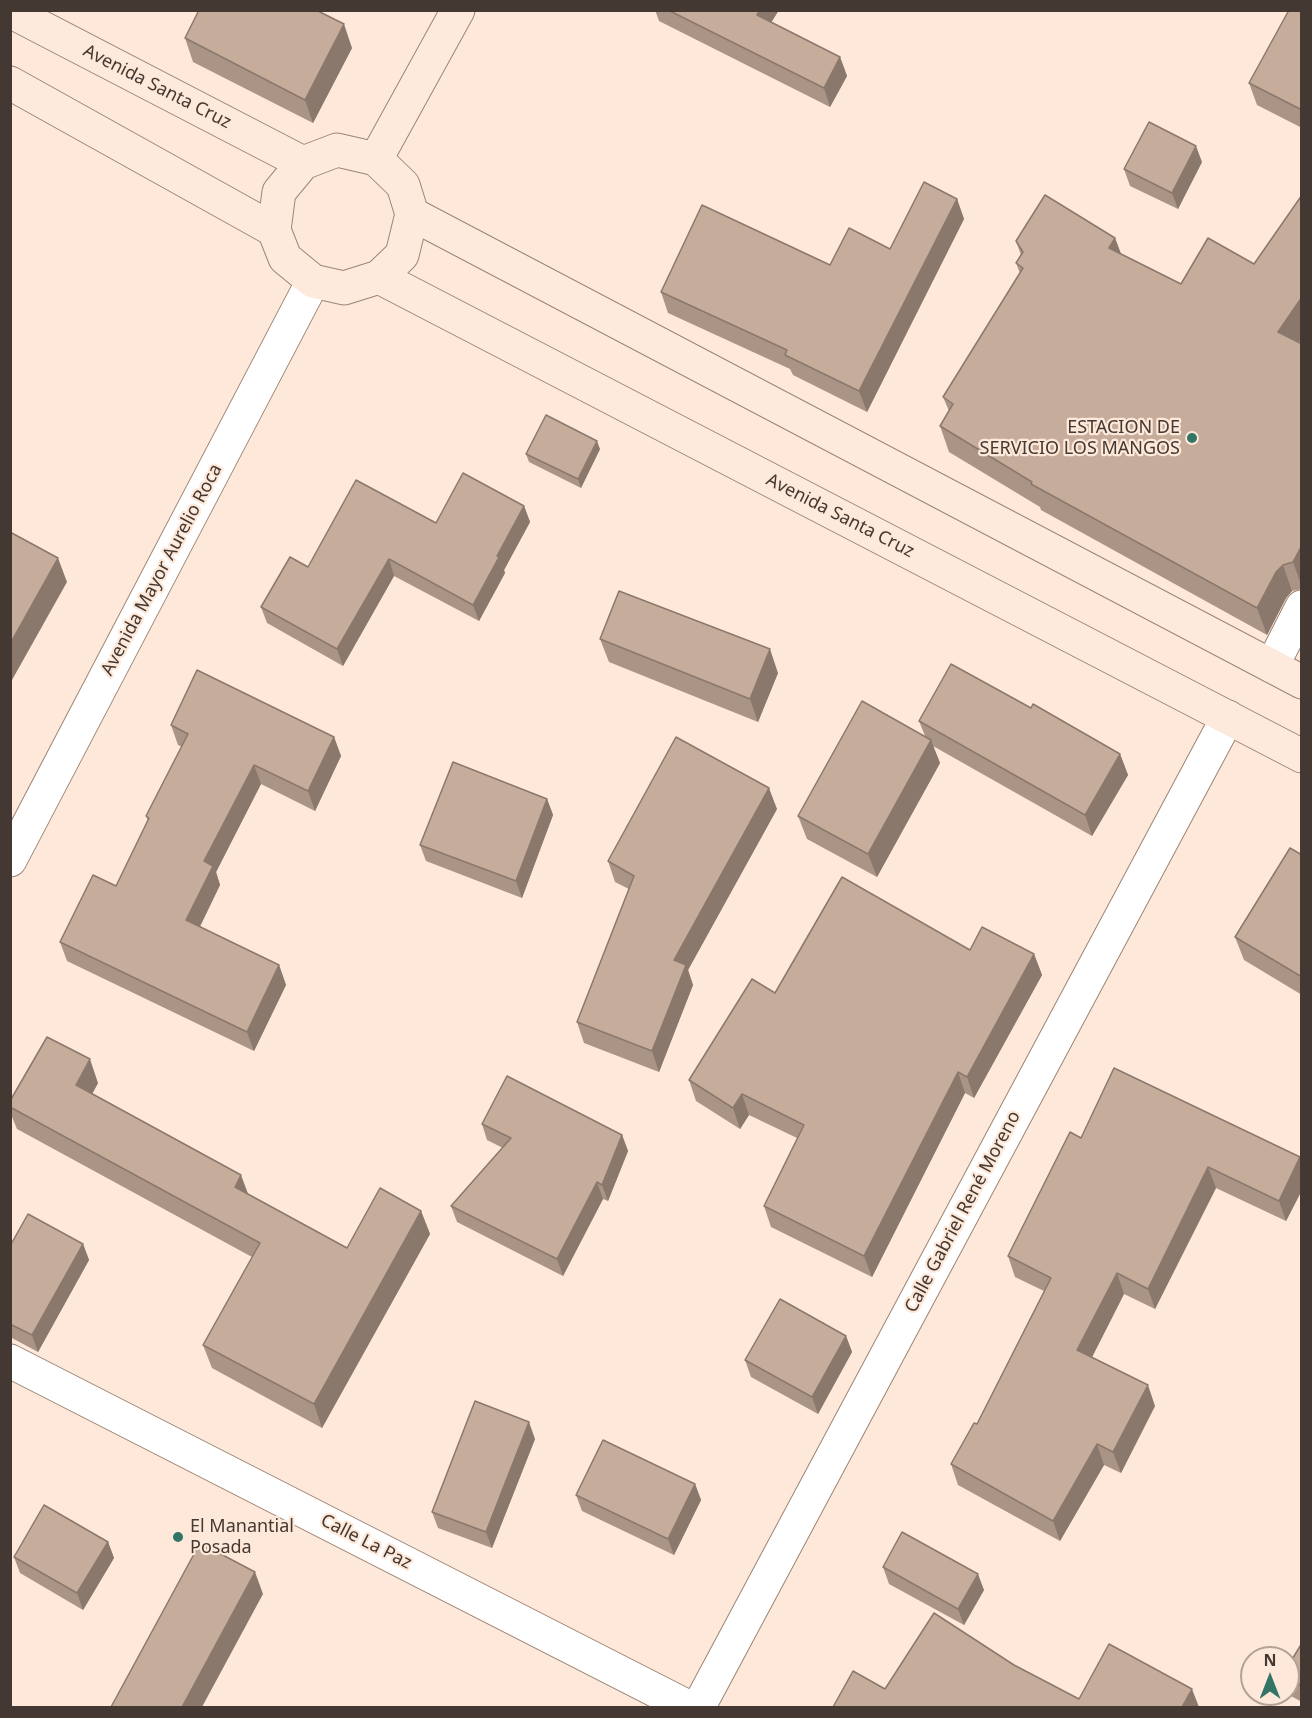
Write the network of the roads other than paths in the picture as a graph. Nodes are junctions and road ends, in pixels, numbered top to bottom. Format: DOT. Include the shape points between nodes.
graph roads {
  1 [pos="458,10"];
  2 [pos="10,11"];
  3 [pos="10,82"];
  4 [pos="376,159"];
  5 [pos="303,163"];
  6 [pos="412,214"];
  7 [pos="274,230"];
  8 [pos="379,277"];
  9 [pos="313,281"];
  10 [pos="1302,608"];
  11 [pos="1272,666"];
  12 [pos="1302,682"];
  13 [pos="1228,717"];
  14 [pos="1302,756"];
  15 [pos="10,860"];
  16 [pos="10,1361"];
  17 [pos="690,1707"];
  18 [pos="698,1707"];
  1 -- 4 [label="main road"];
  2 -- 5 [label="main road, Avenida Santa Cruz"];
  3 -- 7 [label="main road"];
  4 -- 5 [label="main road" via="337,150"];
  4 -- 6 [label="main road" via="403,185"];
  5 -- 7 [label="main road" via="279,192"];
  6 -- 8 [label="main road" via="402,255"];
  6 -- 11 [label="main road"];
  7 -- 9 [label="main road" via="285,258"];
  8 -- 9 [label="main road" via="344,288"];
  8 -- 13 [label="main road, Avenida Santa Cruz"];
  9 -- 15 [label="street, Avenida Mayor Aurelio Roca"];
  10 -- 11 [label="street"];
  11 -- 12 [label="main road"];
  13 -- 14 [label="main road, Avenida Santa Cruz"];
  13 -- 18 [label="street, Calle Gabriel René Moreno"];
  16 -- 17 [label="street, Calle La Paz"];
}
